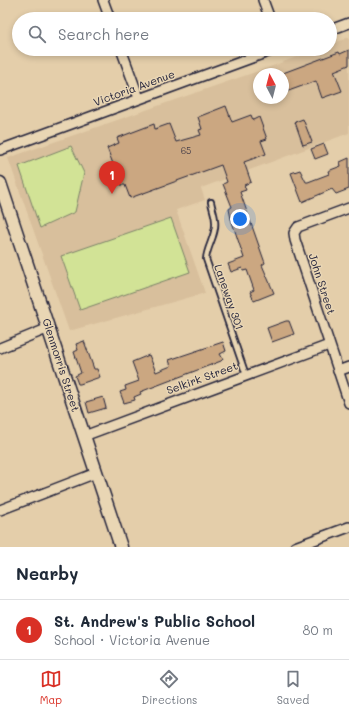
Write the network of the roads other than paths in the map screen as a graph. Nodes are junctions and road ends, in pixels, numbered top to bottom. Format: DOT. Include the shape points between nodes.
graph roads {
  1 [pos="103,0"];
  2 [pos="263,0"];
  3 [pos="107,12"];
  4 [pos="267,12"];
  5 [pos="349,23"];
  6 [pos="337,27"];
  7 [pos="124,56"];
  8 [pos="256,56"];
  9 [pos="139,98"];
  10 [pos="0,150"];
  11 [pos="0,183"];
  12 [pos="211,202"];
  13 [pos="349,208"];
  14 [pos="49,328"];
  15 [pos="330,345"];
  16 [pos="0,348"];
  17 [pos="349,366"];
  18 [pos="338,371"];
  19 [pos="246,375"];
  20 [pos="349,403"];
  21 [pos="84,436"];
  22 [pos="96,473"];
  23 [pos="0,510"];
  24 [pos="349,527"];
  25 [pos="121,547"];
  26 [pos="295,547"];
  1 -- 3 [label="street"];
  2 -- 4 [label="street"];
  5 -- 6 [label="street"];
  7 -- 9 [label="street"];
  8 -- 9 [label="street, Victoria Avenue"];
  9 -- 10 [label="street, Victoria Avenue"];
  11 -- 14 [label="street, Glenmorris Street"];
  12 -- 19 [label="lane, Laneway 301" via="216,222 207,248 206,260"];
  13 -- 15 [label="street, John Street" via="298,227 294,233 294,240"];
  14 -- 16 [label="street"];
  14 -- 21 [label="street, Glenmorris Street"];
  15 -- 18 [label="street, John Street"];
  15 -- 19 [label="street, Selkirk Street"];
  17 -- 18 [label="street"];
  18 -- 20 [label="street, John Street"];
  19 -- 21 [label="street, Selkirk Street"];
  21 -- 22 [label="street, Glenmorris Street"];
  22 -- 23 [label="street"];
  22 -- 25 [label="street, Glenmorris Street"];
  24 -- 26 [label="street"];
}
